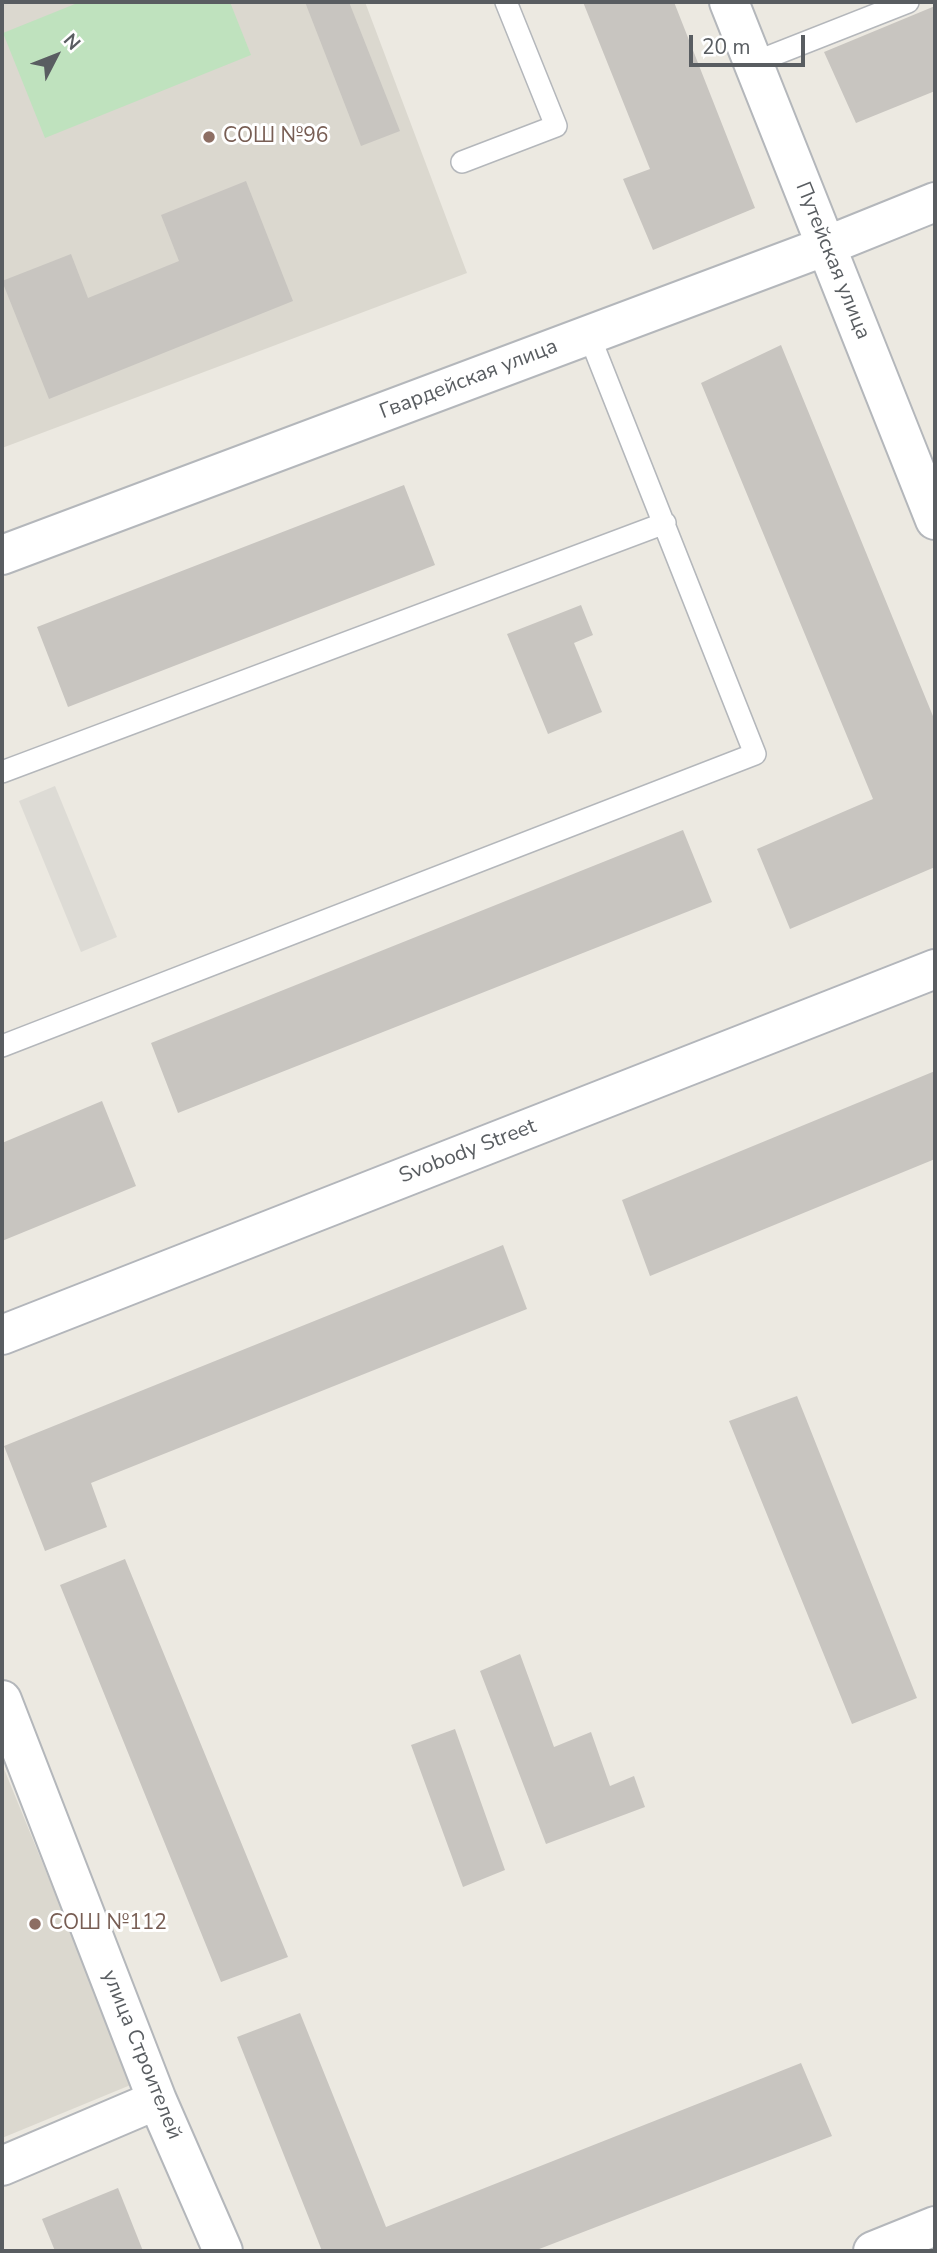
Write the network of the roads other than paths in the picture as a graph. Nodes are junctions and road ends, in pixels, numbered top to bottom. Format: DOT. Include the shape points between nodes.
graph roads {
  1 [pos="506,2"];
  2 [pos="729,2"];
  3 [pos="908,2"];
  4 [pos="753,62"];
  5 [pos="462,162"];
  6 [pos="935,202"];
  7 [pos="827,246"];
  8 [pos="589,335"];
  9 [pos="935,520"];
  10 [pos="665,523"];
  11 [pos="2,555"];
  12 [pos="2,772"];
  13 [pos="935,970"];
  14 [pos="2,1046"];
  15 [pos="2,1335"];
  16 [pos="2,1700"];
  17 [pos="157,2100"];
  18 [pos="2,2166"];
  19 [pos="935,2226"];
  20 [pos="223,2251"];
  21 [pos="873,2251"];
  1 -- 5 [label="lane" via="556,125"];
  2 -- 4 [label="street, Путейская улица"];
  3 -- 4 [label="lane"];
  4 -- 7 [label="street, Путейская улица"];
  6 -- 7 [label="street, Гвардейская улица"];
  7 -- 8 [label="street, Гвардейская улица"];
  7 -- 9 [label="street, Путейская улица"];
  8 -- 10 [label="lane"];
  8 -- 11 [label="street, Гвардейская улица"];
  10 -- 12 [label="lane"];
  10 -- 14 [label="lane" via="755,754"];
  13 -- 15 [label="street, Svobody Street"];
  16 -- 17 [label="street, улица Строителей"];
  17 -- 18 [label="street"];
  17 -- 20 [label="street, улица Строителей"];
  19 -- 21 [label="street"];
}
